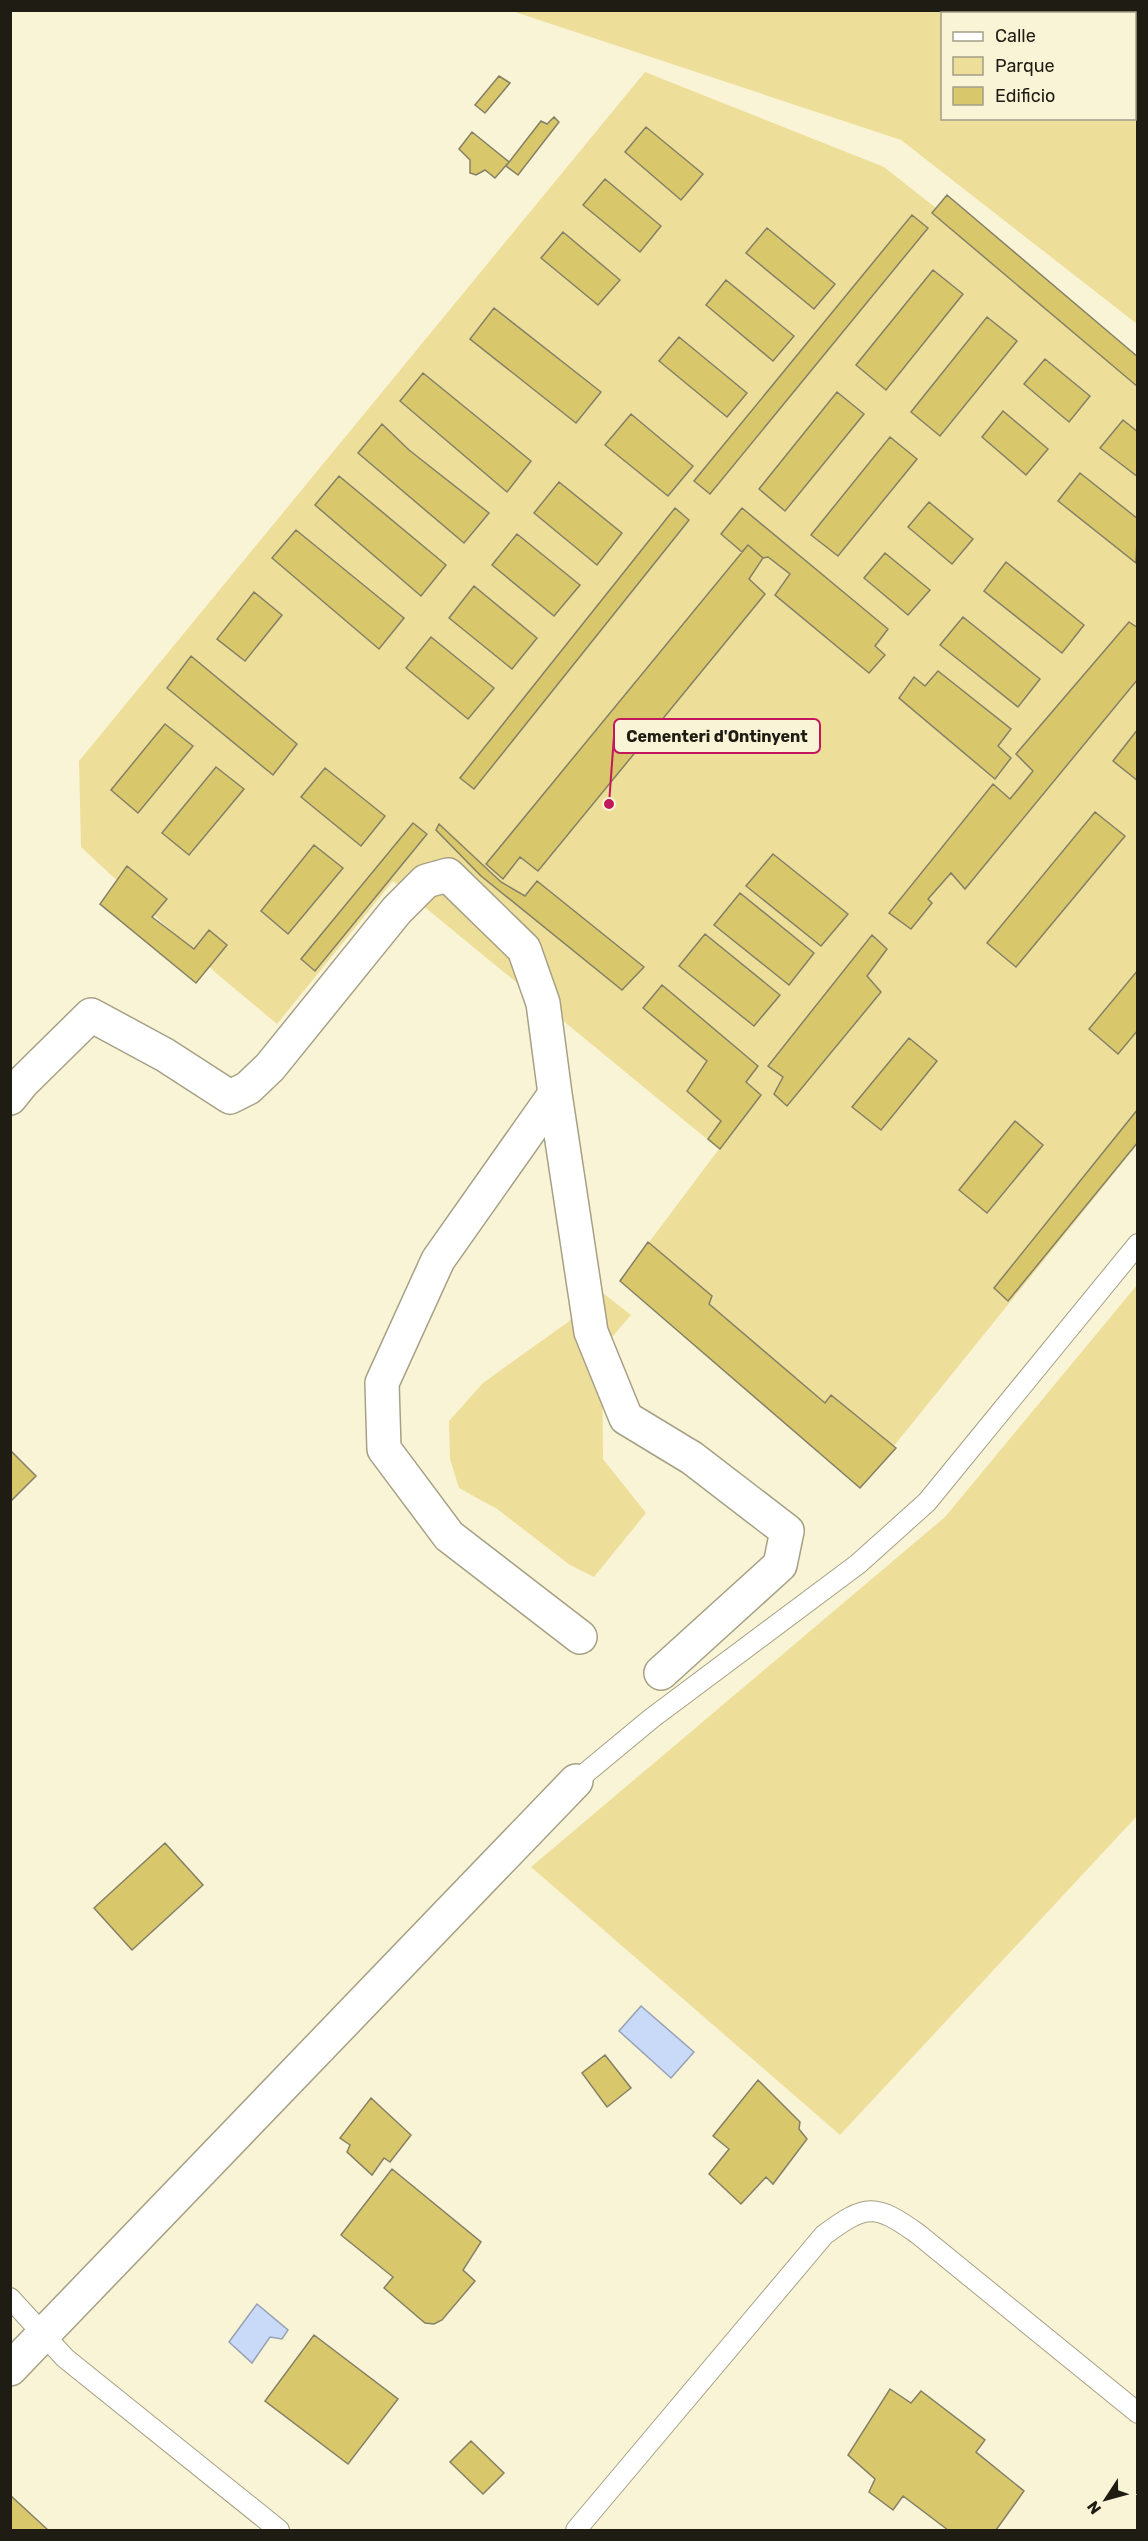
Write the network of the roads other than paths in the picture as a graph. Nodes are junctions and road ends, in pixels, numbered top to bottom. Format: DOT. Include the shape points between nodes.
graph roads {
  1 [pos="555,1094"];
  2 [pos="10,1098"];
  3 [pos="1137,1244"];
  4 [pos="580,1638"];
  5 [pos="661,1672"];
  6 [pos="576,1781"];
  7 [pos="10,2298"];
  8 [pos="44,2333"];
  9 [pos="10,2369"];
  10 [pos="1137,2413"];
  11 [pos="279,2530"];
  12 [pos="576,2530"];
  1 -- 2 [label="street" via="543,1003 524,949 448,875 426,881 397,910 249,1088 230,1097 165,1055 91,1015"];
  1 -- 4 [label="street" via="438,1260 382,1383 384,1449 449,1536"];
  1 -- 5 [label="street" via="591,1332 626,1418 692,1458 787,1531 780,1565"];
  3 -- 6 [label="lane" via="927,1502 858,1564 652,1718"];
  6 -- 8 [label="street"];
  7 -- 8 [label="lane"];
  8 -- 9 [label="street"];
  8 -- 11 [label="lane" via="65,2358"];
  10 -- 12 [label="lane" via="918,2234 892,2215 870,2210 848,2218 824,2235"];
}
